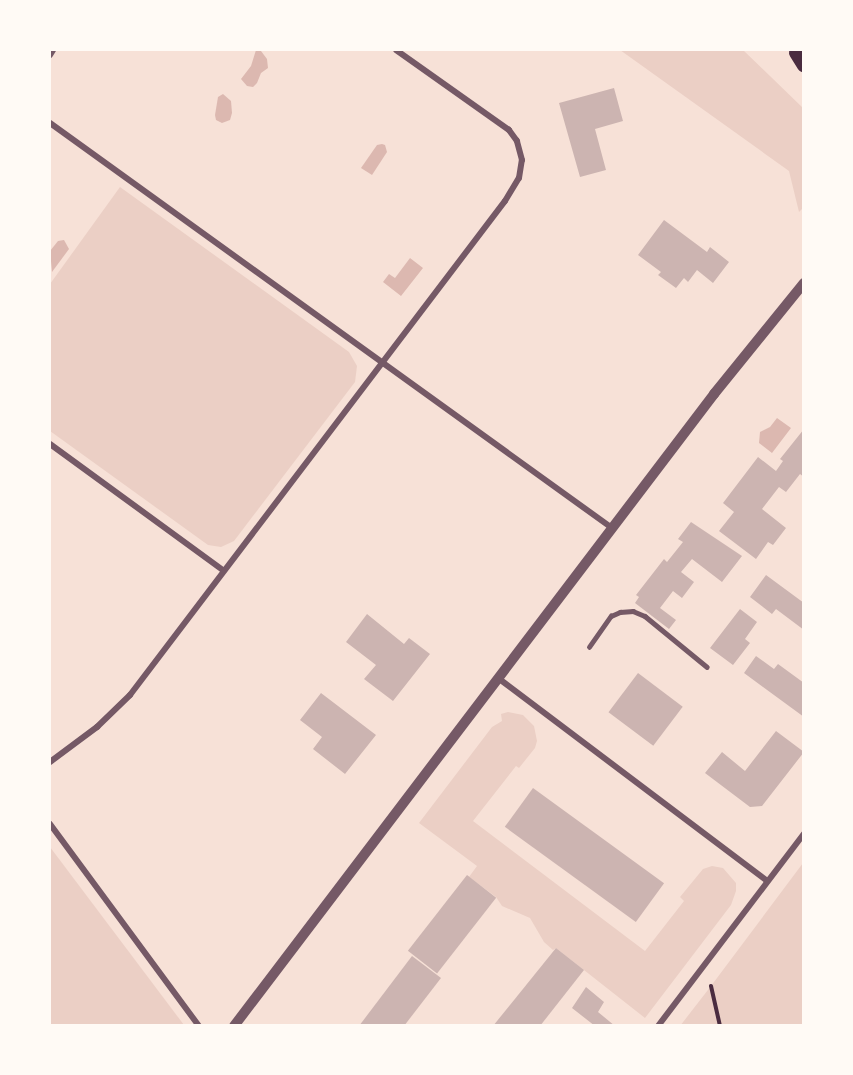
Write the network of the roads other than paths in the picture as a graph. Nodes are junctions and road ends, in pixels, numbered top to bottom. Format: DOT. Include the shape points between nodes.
graph roads {
  1 [pos="53,50"];
  2 [pos="396,50"];
  3 [pos="50,55"];
  4 [pos="50,123"];
  5 [pos="804,283"];
  6 [pos="381,363"];
  7 [pos="50,444"];
  8 [pos="612,528"];
  9 [pos="223,570"];
  10 [pos="589,647"];
  11 [pos="707,667"];
  12 [pos="498,678"];
  13 [pos="50,762"];
  14 [pos="50,824"];
  15 [pos="804,834"];
  16 [pos="768,881"];
  17 [pos="199,1026"];
  18 [pos="234,1026"];
  19 [pos="658,1026"];
  1 -- 3 [label="street"];
  2 -- 6 [label="street" via="509,130 522,160 519,178 506,201"];
  4 -- 6 [label="street"];
  5 -- 8 [label="street"];
  6 -- 8 [label="street"];
  6 -- 9 [label="street"];
  7 -- 9 [label="street"];
  8 -- 12 [label="street"];
  9 -- 13 [label="street" via="130,695 98,727"];
  10 -- 11 [label="lane" via="611,616 633,610"];
  12 -- 16 [label="street"];
  12 -- 18 [label="street"];
  14 -- 17 [label="street"];
  15 -- 16 [label="street"];
  16 -- 19 [label="street"];
}
